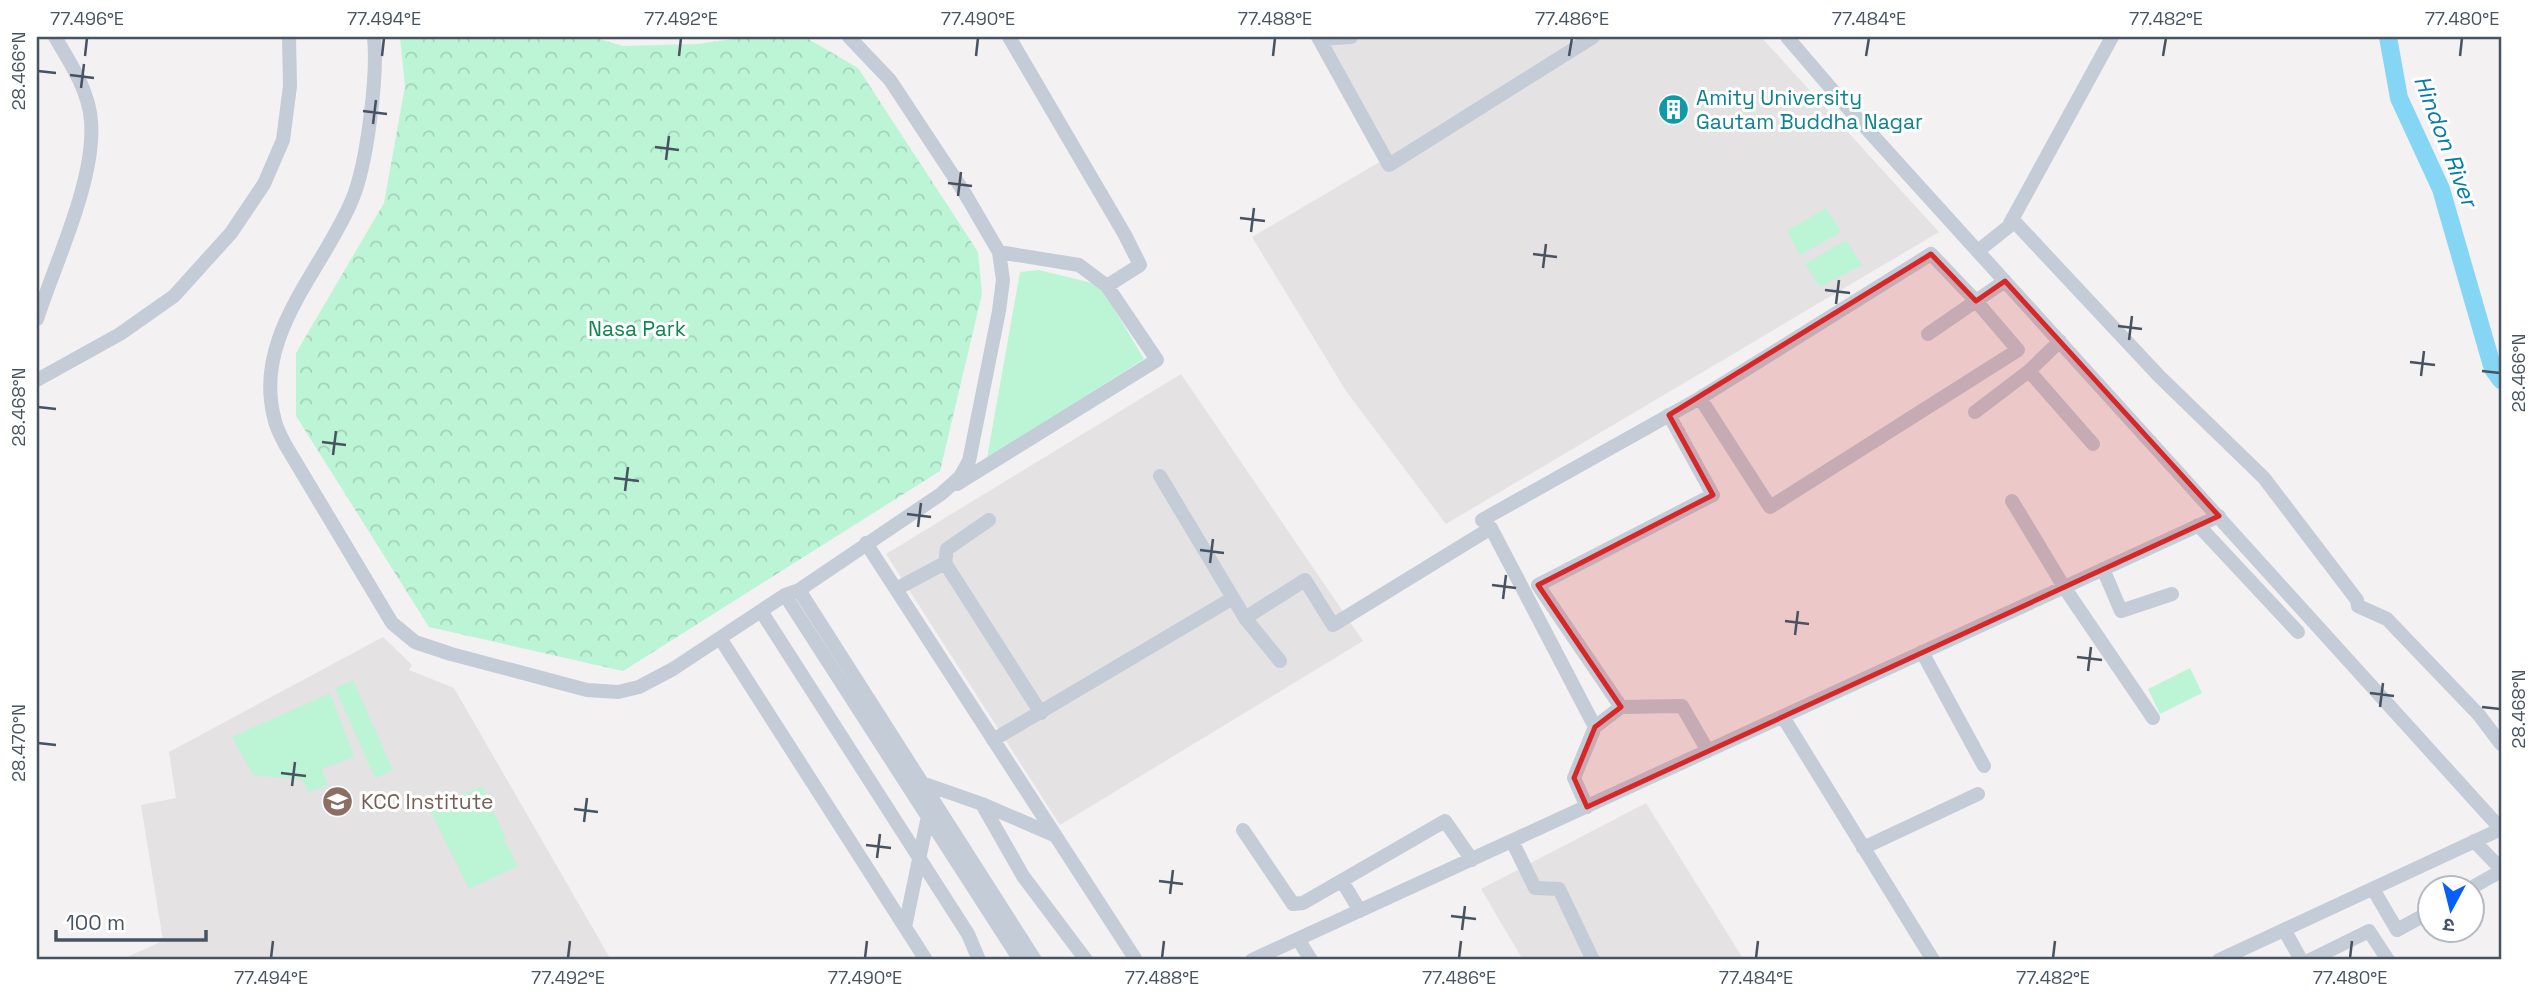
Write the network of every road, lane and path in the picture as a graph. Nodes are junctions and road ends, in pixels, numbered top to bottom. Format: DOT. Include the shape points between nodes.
graph roads {
  1 [pos="55,37"];
  2 [pos="289,37"];
  3 [pos="374,37"];
  4 [pos="849,37"];
  5 [pos="1009,37"];
  6 [pos="1351,37"];
  7 [pos="1593,37"];
  8 [pos="1787,37"];
  9 [pos="2112,37"];
  10 [pos="1319,38"];
  11 [pos="2012,219"];
  12 [pos="1978,251"];
  13 [pos="999,252"];
  14 [pos="2005,281"];
  15 [pos="1107,286"];
  16 [pos="1976,301"];
  17 [pos="37,319"];
  18 [pos="1928,334"];
  19 [pos="2060,341"];
  20 [pos="2029,371"];
  21 [pos="37,380"];
  22 [pos="1700,398"];
  23 [pos="1975,412"];
  24 [pos="1669,415"];
  25 [pos="2093,444"];
  26 [pos="1160,476"];
  27 [pos="941,494"];
  28 [pos="2011,501"];
  29 [pos="2219,516"];
  30 [pos="989,520"];
  31 [pos="1482,520"];
  32 [pos="2198,525"];
  33 [pos="866,543"];
  34 [pos="944,563"];
  35 [pos="2103,569"];
  36 [pos="2064,587"];
  37 [pos="896,589"];
  38 [pos="792,593"];
  39 [pos="2172,594"];
  40 [pos="1233,598"];
  41 [pos="761,611"];
  42 [pos="1245,618"];
  43 [pos="2298,632"];
  44 [pos="720,638"];
  45 [pos="1922,653"];
  46 [pos="1280,661"];
  47 [pos="1620,707"];
  48 [pos="1041,713"];
  49 [pos="1783,717"];
  50 [pos="2153,718"];
  51 [pos="1595,727"];
  52 [pos="993,740"];
  53 [pos="2501,744"];
  54 [pos="1708,751"];
  55 [pos="1984,766"];
  56 [pos="922,783"];
  57 [pos="1978,794"];
  58 [pos="982,804"];
  59 [pos="1587,807"];
  60 [pos="928,816"];
  61 [pos="2501,829"];
  62 [pos="1243,830"];
  63 [pos="1054,835"];
  64 [pos="1513,841"];
  65 [pos="2474,841"];
  66 [pos="1863,848"];
  67 [pos="919,859"];
  68 [pos="1472,860"];
  69 [pos="2501,870"];
  70 [pos="1342,880"];
  71 [pos="2373,889"];
  72 [pos="1360,911"];
  73 [pos="2416,920"];
  74 [pos="905,927"];
  75 [pos="2285,931"];
  76 [pos="1298,939"];
  77 [pos="926,960"];
  78 [pos="978,960"];
  79 [pos="1020,960"];
  80 [pos="1035,960"];
  81 [pos="1086,960"];
  82 [pos="1136,960"];
  83 [pos="1252,960"];
  84 [pos="1311,960"];
  85 [pos="1593,960"];
  86 [pos="1933,960"];
  87 [pos="2219,960"];
  88 [pos="2301,960"];
  89 [pos="2310,960"];
  90 [pos="2388,960"];
  1 -- 17 [label="street" via="83,93 91,120 90,150"];
  2 -- 21 [label="street" via="290,86 283,140 264,184 231,233 174,296 120,334"];
  3 -- 44 [label="street" via="361,173 338,228 293,304 270,377 275,421 286,446 392,623 415,642 587,690 618,692 673,669"];
  4 -- 13 [label="street" via="890,80"];
  5 -- 15 [label="street" via="1140,265"];
  6 -- 10 [label="street"];
  7 -- 10 [label="street" via="1389,166"];
  8 -- 12 [label="street"];
  9 -- 11 [label="street"];
  11 -- 12 [label="street"];
  11 -- 53 [label="street" via="2159,376 2264,478 2358,606 2387,619"];
  12 -- 14 [label="street"];
  13 -- 15 [label="street" via="1079,265"];
  13 -- 27 [label="street" via="1003,280 999,311 973,447 960,477"];
  14 -- 16 [label="street"];
  14 -- 19 [label="street"];
  15 -- 27 [label="street" via="1157,360"];
  16 -- 18 [label="street"];
  16 -- 22 [label="street" via="1931,254"];
  16 -- 22 [label="street" via="2018,350 1770,507"];
  19 -- 20 [label="street"];
  19 -- 29 [label="street"];
  20 -- 23 [label="street"];
  20 -- 25 [label="street"];
  22 -- 24 [label="street"];
  24 -- 31 [label="street"];
  24 -- 47 [label="street" via="1713,495 1538,586"];
  26 -- 40 [label="street"];
  27 -- 33 [label="street"];
  28 -- 36 [label="street"];
  29 -- 32 [label="street"];
  29 -- 61 [label="street"];
  30 -- 34 [label="street" via="947,549"];
  32 -- 35 [label="street"];
  32 -- 43 [label="street"];
  33 -- 37 [label="street"];
  33 -- 38 [label="street"];
  34 -- 37 [label="street"];
  34 -- 48 [label="street"];
  35 -- 36 [label="street"];
  35 -- 39 [label="street" via="2121,611"];
  36 -- 45 [label="street"];
  36 -- 50 [label="street"];
  37 -- 52 [label="street"];
  38 -- 41 [label="street"];
  38 -- 56 [label="street"];
  38 -- 60 [label="street"];
  40 -- 42 [label="street"];
  40 -- 48 [label="street"];
  41 -- 44 [label="street"];
  41 -- 67 [label="street"];
  42 -- 46 [label="street"];
  42 -- 51 [label="street" via="1306,580 1333,625 1491,528"];
  44 -- 74 [label="street"];
  45 -- 49 [label="street"];
  45 -- 55 [label="street"];
  47 -- 51 [label="street"];
  47 -- 54 [label="street" via="1682,706"];
  48 -- 52 [label="street"];
  49 -- 54 [label="street"];
  49 -- 66 [label="street"];
  51 -- 59 [label="street" via="1574,778"];
  52 -- 63 [label="street"];
  54 -- 59 [label="street"];
  56 -- 58 [label="street"];
  56 -- 80 [label="street"];
  57 -- 66 [label="street"];
  58 -- 63 [label="street"];
  58 -- 81 [label="street" via="1023,876"];
  59 -- 64 [label="street"];
  60 -- 67 [label="street"];
  60 -- 79 [label="street"];
  61 -- 65 [label="street"];
  62 -- 70 [label="street" via="1293,904 1303,903"];
  63 -- 82 [label="street"];
  64 -- 68 [label="street"];
  64 -- 85 [label="street" via="1535,888 1559,889"];
  65 -- 69 [label="street"];
  65 -- 71 [label="street"];
  66 -- 86 [label="street"];
  67 -- 74 [label="street"];
  67 -- 78 [label="street" via="968,934"];
  68 -- 70 [label="street" via="1445,821"];
  68 -- 72 [label="street"];
  70 -- 72 [label="street"];
  71 -- 73 [label="street" via="2397,930"];
  71 -- 75 [label="street"];
  72 -- 76 [label="street"];
  74 -- 77 [label="street"];
  75 -- 87 [label="street"];
  75 -- 88 [label="street"];
  76 -- 83 [label="street"];
  76 -- 84 [label="street"];
  89 -- 90 [label="street" via="2369,931"];
}
